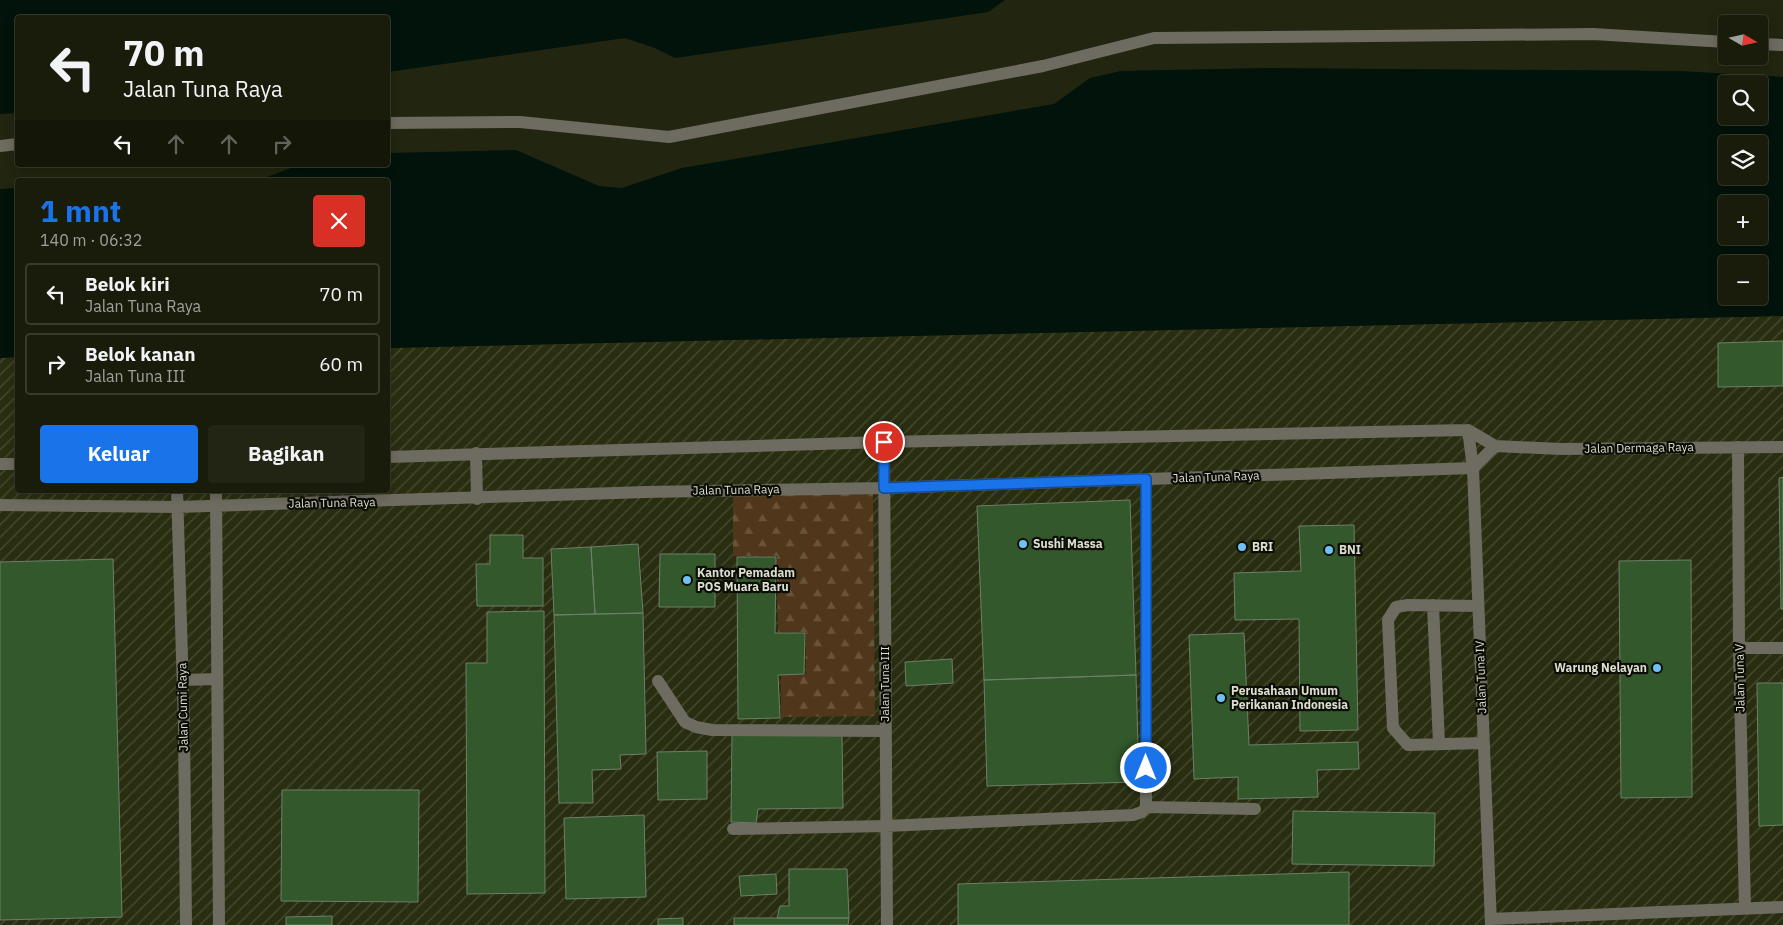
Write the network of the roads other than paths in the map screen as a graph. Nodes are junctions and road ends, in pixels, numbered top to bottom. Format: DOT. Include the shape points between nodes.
graph roads {
  1 [pos="1718,42"];
  2 [pos="1768,44"];
  3 [pos="1783,45"];
  4 [pos="390,123"];
  5 [pos="15,144"];
  6 [pos="0,146"];
  7 [pos="1468,430"];
  8 [pos="884,442"];
  9 [pos="1495,446"];
  10 [pos="1738,447"];
  11 [pos="1783,447"];
  12 [pos="476,453"];
  13 [pos="390,457"];
  14 [pos="0,464"];
  15 [pos="15,464"];
  16 [pos="1473,468"];
  17 [pos="1146,479"];
  18 [pos="884,488"];
  19 [pos="177,493"];
  20 [pos="216,493"];
  21 [pos="477,499"];
  22 [pos="0,505"];
  23 [pos="216,506"];
  24 [pos="177,507"];
  25 [pos="1433,605"];
  26 [pos="1478,606"];
  27 [pos="1739,648"];
  28 [pos="1783,648"];
  29 [pos="217,679"];
  30 [pos="183,680"];
  31 [pos="658,681"];
  32 [pos="885,730"];
  33 [pos="1483,743"];
  34 [pos="1439,744"];
  35 [pos="1146,807"];
  36 [pos="1255,809"];
  37 [pos="886,826"];
  38 [pos="733,829"];
  39 [pos="1783,906"];
  40 [pos="1745,908"];
  41 [pos="1491,922"];
  42 [pos="186,925"];
  43 [pos="219,925"];
  44 [pos="887,925"];
  1 -- 4 [label="street" via="1593,34 1154,38 1043,66 669,137 520,122"];
  2 -- 3 [label="street"];
  5 -- 6 [label="street"];
  7 -- 8 [label="street"];
  7 -- 9 [label="street, Jalan Dermaga Raya"];
  7 -- 16 [label="street, Jalan Tuna IV"];
  8 -- 12 [label="street"];
  8 -- 18 [label="street, Jalan Tuna III"];
  9 -- 10 [label="street, Jalan Dermaga Raya"];
  9 -- 16 [label="street"];
  10 -- 11 [label="street, Jalan Dermaga Raya"];
  10 -- 27 [label="street, Jalan Tuna V"];
  12 -- 13 [label="street"];
  12 -- 21 [label="street"];
  14 -- 15 [label="street"];
  16 -- 17 [label="street, Jalan Tuna Raya"];
  16 -- 26 [label="street, Jalan Tuna IV"];
  17 -- 18 [label="street, Jalan Tuna Raya"];
  17 -- 35 [label="street"];
  18 -- 21 [label="street, Jalan Tuna Raya"];
  18 -- 32 [label="street, Jalan Tuna III"];
  19 -- 24 [label="street, Jalan Cumi Raya"];
  20 -- 23 [label="street"];
  21 -- 23 [label="street, Jalan Tuna Raya"];
  22 -- 24 [label="street, Jalan Tuna Raya"];
  23 -- 24 [label="street, Jalan Tuna Raya"];
  23 -- 29 [label="street"];
  24 -- 30 [label="street, Jalan Cumi Raya"];
  25 -- 26 [label="street"];
  25 -- 34 [label="street"];
  25 -- 34 [label="street" via="1396,607 1388,620 1393,728 1408,745"];
  26 -- 33 [label="street, Jalan Tuna IV"];
  27 -- 28 [label="street"];
  27 -- 40 [label="street, Jalan Tuna V"];
  29 -- 30 [label="street"];
  29 -- 43 [label="street"];
  30 -- 42 [label="street, Jalan Cumi Raya"];
  31 -- 32 [label="street" via="686,722 696,727 712,730"];
  32 -- 37 [label="street, Jalan Tuna III"];
  33 -- 34 [label="street"];
  33 -- 41 [label="street, Jalan Tuna IV"];
  35 -- 36 [label="street"];
  35 -- 37 [label="street" via="1133,815"];
  37 -- 38 [label="street"];
  37 -- 44 [label="street, Jalan Tuna III"];
  39 -- 40 [label="street"];
  40 -- 41 [label="street"];
}
